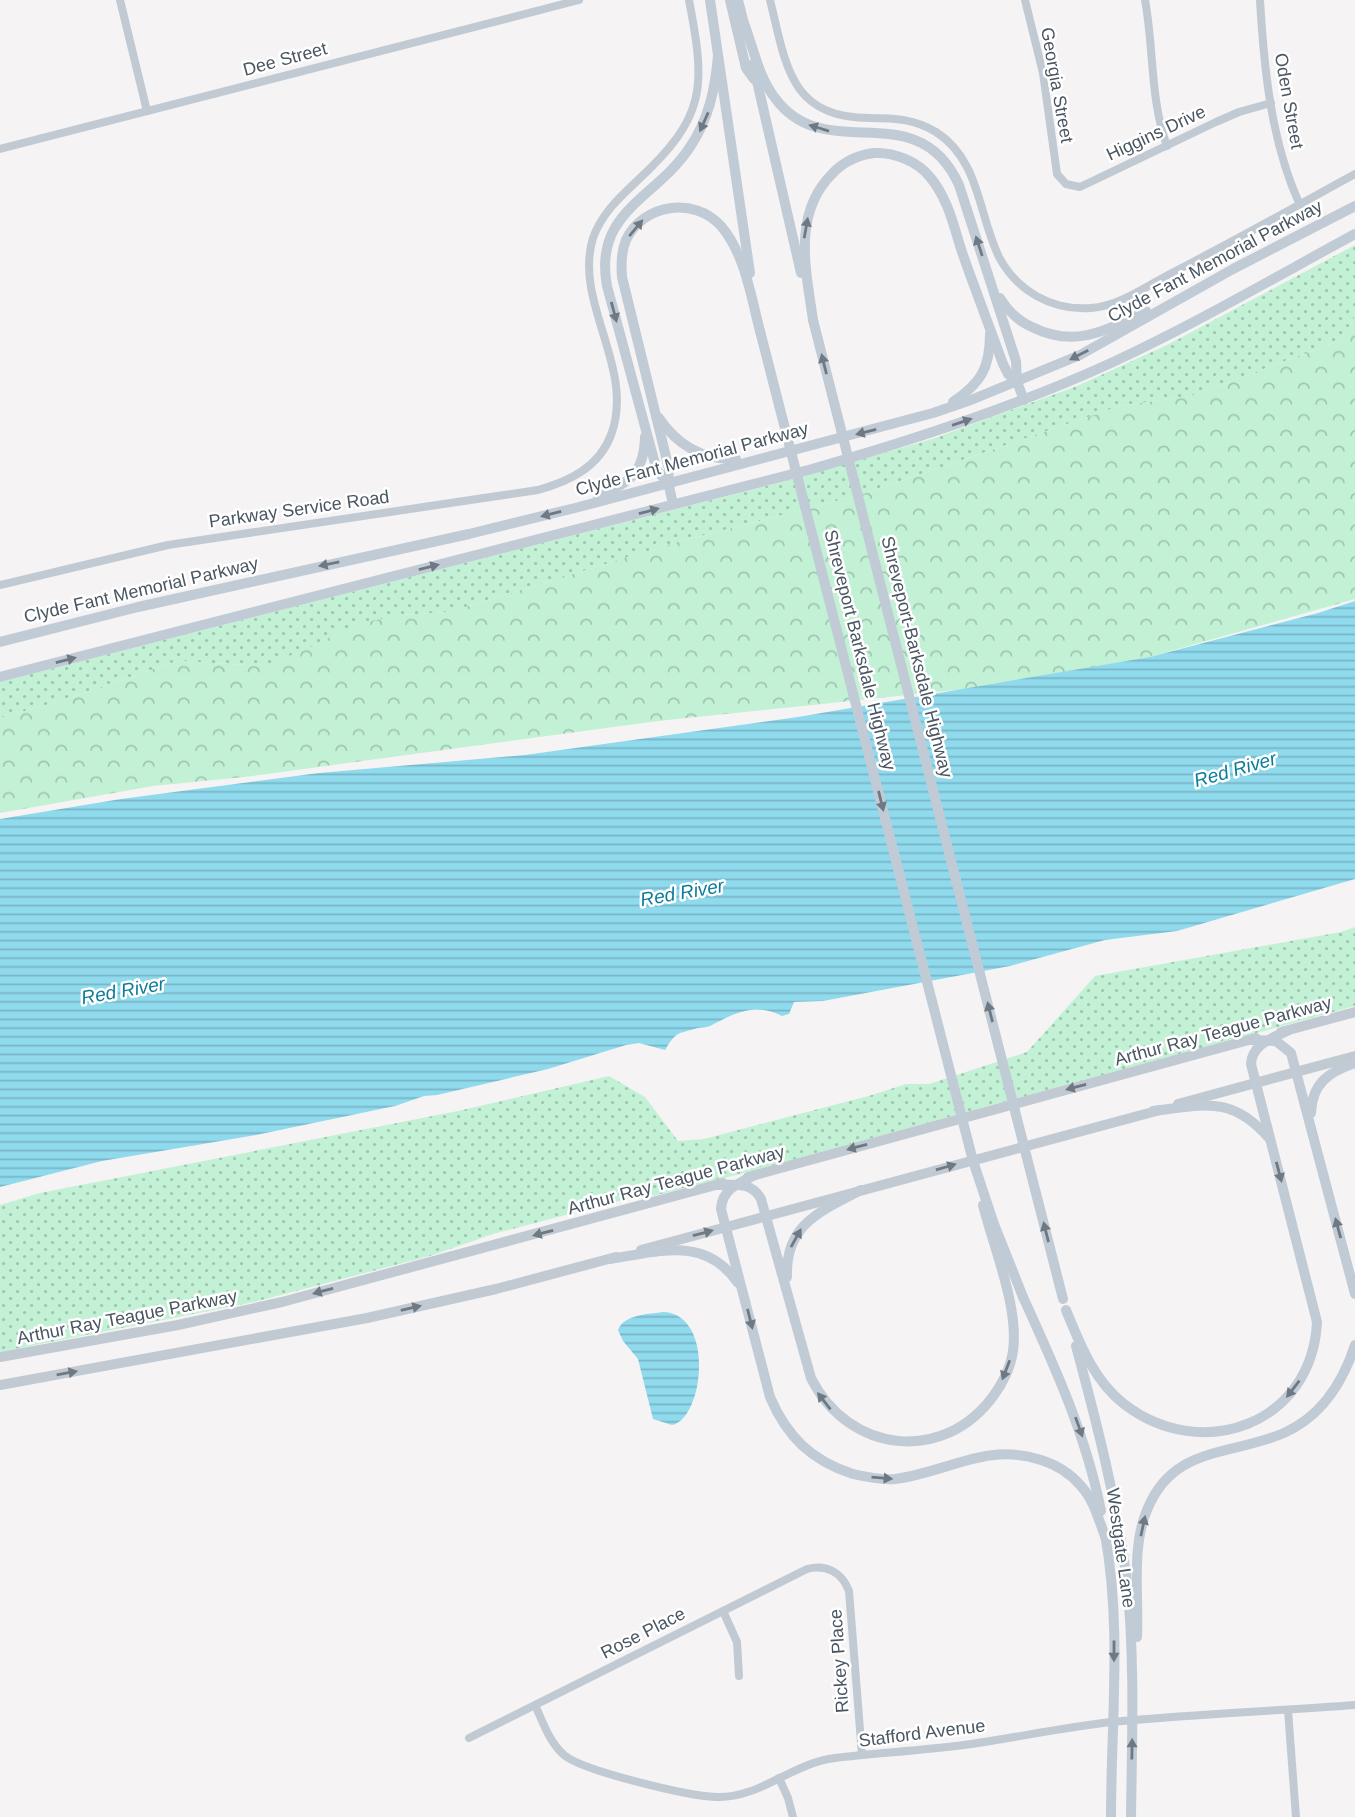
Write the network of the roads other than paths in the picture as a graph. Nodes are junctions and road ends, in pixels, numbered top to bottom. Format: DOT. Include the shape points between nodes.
graph roads {
  1 [pos="120,0"];
  2 [pos="579,0"];
  3 [pos="689,0"];
  4 [pos="710,0"];
  5 [pos="730,0"];
  6 [pos="738,0"];
  7 [pos="770,0"];
  8 [pos="1025,0"];
  9 [pos="1145,0"];
  10 [pos="1260,0"];
  11 [pos="744,23"];
  12 [pos="718,56"];
  13 [pos="758,84"];
  14 [pos="1271,103"];
  15 [pos="147,111"];
  16 [pos="1167,146"];
  17 [pos="0,149"];
  18 [pos="1355,174"];
  19 [pos="1057,176"];
  20 [pos="1300,205"];
  21 [pos="1355,206"];
  22 [pos="1355,234"];
  23 [pos="1225,274"];
  24 [pos="992,285"];
  25 [pos="813,320"];
  26 [pos="990,328"];
  27 [pos="760,331"];
  28 [pos="1017,382"];
  29 [pos="1024,400"];
  30 [pos="656,413"];
  31 [pos="933,413"];
  32 [pos="645,428"];
  33 [pos="774,454"];
  34 [pos="668,482"];
  35 [pos="673,504"];
  36 [pos="575,508"];
  37 [pos="0,585"];
  38 [pos="0,642"];
  39 [pos="0,677"];
  40 [pos="1355,1012"];
  41 [pos="1289,1030"];
  42 [pos="1251,1040"];
  43 [pos="1270,1040"];
  44 [pos="1355,1056"];
  45 [pos="1355,1063"];
  46 [pos="1297,1072"];
  47 [pos="1255,1083"];
  48 [pos="1153,1111"];
  49 [pos="1311,1126"];
  50 [pos="1271,1140"];
  51 [pos="973,1161"];
  52 [pos="755,1175"];
  53 [pos="717,1185"];
  54 [pos="736,1185"];
  55 [pos="860,1190"];
  56 [pos="766,1216"];
  57 [pos="726,1227"];
  58 [pos="610,1259"];
  59 [pos="743,1290"];
  60 [pos="1355,1294"];
  61 [pos="1023,1297"];
  62 [pos="1063,1298"];
  63 [pos="791,1304"];
  64 [pos="1066,1310"];
  65 [pos="1355,1345"];
  66 [pos="0,1357"];
  67 [pos="0,1385"];
  68 [pos="1106,1538"];
  69 [pos="833,1571"];
  70 [pos="723,1611"];
  71 [pos="1133,1667"];
  72 [pos="739,1676"];
  73 [pos="535,1705"];
  74 [pos="1355,1705"];
  75 [pos="1288,1710"];
  76 [pos="1133,1721"];
  77 [pos="1113,1722"];
  78 [pos="468,1738"];
  79 [pos="862,1755"];
  80 [pos="779,1778"];
  81 [pos="1132,1815"];
  82 [pos="793,1817"];
  83 [pos="1111,1817"];
  84 [pos="1296,1817"];
  1 -- 15 [label="street"];
  2 -- 15 [label="street, Dee Street"];
  3 -- 37 [label="street, Parkway Service Road" via="699,67 693,110 672,147 611,205 590,254 591,282 618,393 608,443 582,472 538,490 168,545"];
  4 -- 12 [label="main road, Shreveport Barksdale Highway"];
  5 -- 13 [label="main road" via="746,68"];
  6 -- 11 [label="main road"];
  7 -- 20 [label="street" via="786,66 801,93 819,108 839,116 917,122 944,137 957,149 974,179 996,249 1008,271 1025,289 1046,301 1073,308 1115,302"];
  8 -- 19 [label="street, Georgia Street" via="1042,73"];
  9 -- 16 [label="street" via="1157,104"];
  10 -- 14 [label="street, Oden Street"];
  11 -- 13 [label="main road, Shreveport-Barksdale Highway"];
  24 -- 11 [label="main road, one-way" via="959,185 944,158 903,135 824,130 794,116 774,97"];
  12 -- 27 [label="main road, Shreveport Barksdale Highway"];
  12 -- 32 [label="main road, one-way" via="713,95 698,135 683,158 626,211 610,234 604,256 607,286"];
  13 -- 25 [label="main road, Shreveport-Barksdale Highway"];
  14 -- 16 [label="street, Higgins Drive" via="1239,112"];
  14 -- 20 [label="street, Oden Street" via="1282,157"];
  15 -- 17 [label="street, Dee Street"];
  16 -- 19 [label="street, Higgins Drive" via="1080,187"];
  18 -- 20 [label="street"];
  21 -- 23 [label="main road, Clyde Fant Memorial Parkway"];
  22 -- 29 [label="main road" via="1171,335"];
  23 -- 24 [label="main road" via="1110,328 1071,338 1040,331 1017,318"];
  23 -- 28 [label="main road, Clyde Fant Memorial Parkway, one-way" via="1080,355"];
  24 -- 28 [label="main road" via="1016,361"];
  25 -- 26 [label="main road, one-way" via="804,253 812,204 841,165 874,153 909,161 936,185"];
  62 -- 25 [label="main road, Shreveport-Barksdale Highway, one-way, bridge"];
  26 -- 28 [label="main road" via="1003,365"];
  26 -- 31 [label="main road" via="990,353 978,381"];
  30 -- 27 [label="main road, one-way" via="621,264 626,240 642,220 677,207 704,213 715,221 741,264"];
  27 -- 51 [label="main road, Shreveport Barksdale Highway, one-way, bridge"];
  28 -- 29 [label="main road"];
  28 -- 31 [label="main road, Clyde Fant Memorial Parkway"];
  35 -- 29 [label="main road, one-way" via="888,447"];
  30 -- 33 [label="main road" via="677,441 710,457"];
  30 -- 34 [label="main road"];
  31 -- 33 [label="main road, Clyde Fant Memorial Parkway, one-way"];
  32 -- 34 [label="main road" via="657,471"];
  32 -- 36 [label="main road" via="644,450 635,474"];
  33 -- 34 [label="main road, Clyde Fant Memorial Parkway"];
  34 -- 35 [label="main road"];
  34 -- 36 [label="main road, Clyde Fant Memorial Parkway"];
  39 -- 35 [label="main road, one-way"];
  36 -- 38 [label="main road, Clyde Fant Memorial Parkway, one-way"];
  40 -- 41 [label="street, Arthur Ray Teague Parkway"];
  41 -- 42 [label="street, Arthur Ray Teague Parkway"];
  41 -- 43 [label="main road"];
  42 -- 43 [label="main road"];
  42 -- 52 [label="street, Arthur Ray Teague Parkway, one-way"];
  43 -- 46 [label="main road" via="1289,1050"];
  43 -- 47 [label="main road" via="1251,1056"];
  44 -- 46 [label="street"];
  45 -- 49 [label="main road" via="1328,1074 1317,1087"];
  46 -- 47 [label="street"];
  46 -- 49 [label="main road"];
  47 -- 48 [label="street"];
  47 -- 50 [label="main road"];
  48 -- 50 [label="main road" via="1224,1107 1248,1117"];
  55 -- 48 [label="street, one-way"];
  60 -- 49 [label="main road, one-way"];
  50 -- 64 [label="main road, one-way" via="1317,1322 1306,1371 1270,1414 1243,1426 1204,1432 1167,1426 1137,1413 1097,1375"];
  51 -- 61 [label="main road, Shreveport Barksdale Highway, bridge"];
  51 -- 63 [label="main road, one-way, bridge" via="1013,1321 1013,1353 998,1390 977,1415 935,1438 902,1443 864,1433 819,1395"];
  52 -- 53 [label="street, Arthur Ray Teague Parkway"];
  52 -- 54 [label="main road"];
  53 -- 54 [label="main road"];
  53 -- 66 [label="street, Arthur Ray Teague Parkway, one-way" via="282,1302"];
  54 -- 56 [label="main road" via="757,1192"];
  54 -- 57 [label="main road" via="722,1201"];
  55 -- 56 [label="street"];
  63 -- 55 [label="main road, one-way" via="787,1264 797,1233 815,1214"];
  56 -- 57 [label="street"];
  56 -- 63 [label="main road"];
  58 -- 57 [label="street, one-way"];
  57 -- 59 [label="main road"];
  58 -- 59 [label="main road" via="698,1251 722,1265"];
  67 -- 58 [label="street, one-way" via="367,1318"];
  59 -- 68 [label="main road, one-way" via="776,1411 790,1435 816,1458 861,1476 894,1479 974,1457 1014,1453 1032,1457 1050,1462 1082,1486"];
  61 -- 68 [label="main road, Westgate Lane, one-way" via="1086,1446"];
  62 -- 64 [label="main road, Westgate Lane"];
  64 -- 71 [label="main road, Westgate Lane" via="1115,1504"];
  71 -- 65 [label="main road, one-way" via="1141,1532 1152,1499 1165,1480 1200,1456 1283,1433 1314,1413 1340,1384"];
  68 -- 77 [label="main road, Westgate Lane, one-way" via="1112,1598"];
  69 -- 70 [label="street, Rose Place" via="819,1566 807,1569"];
  69 -- 79 [label="street, Rickey Place" via="849,1591"];
  70 -- 72 [label="street" via="737,1642"];
  70 -- 73 [label="street, Rose Place"];
  71 -- 76 [label="main road, Westgate Lane"];
  73 -- 78 [label="street, Rose Place"];
  73 -- 80 [label="street, Stafford Avenue" via="559,1750 594,1770 719,1798 749,1793"];
  74 -- 75 [label="street, Stafford Avenue"];
  75 -- 76 [label="street, Stafford Avenue"];
  75 -- 84 [label="street"];
  76 -- 77 [label="street, Stafford Avenue"];
  81 -- 76 [label="main road, Westgate Lane, one-way"];
  77 -- 79 [label="street, Stafford Avenue"];
  77 -- 83 [label="main road, Westgate Lane"];
  79 -- 80 [label="street, Stafford Avenue" via="816,1762"];
  80 -- 82 [label="street"];
}
